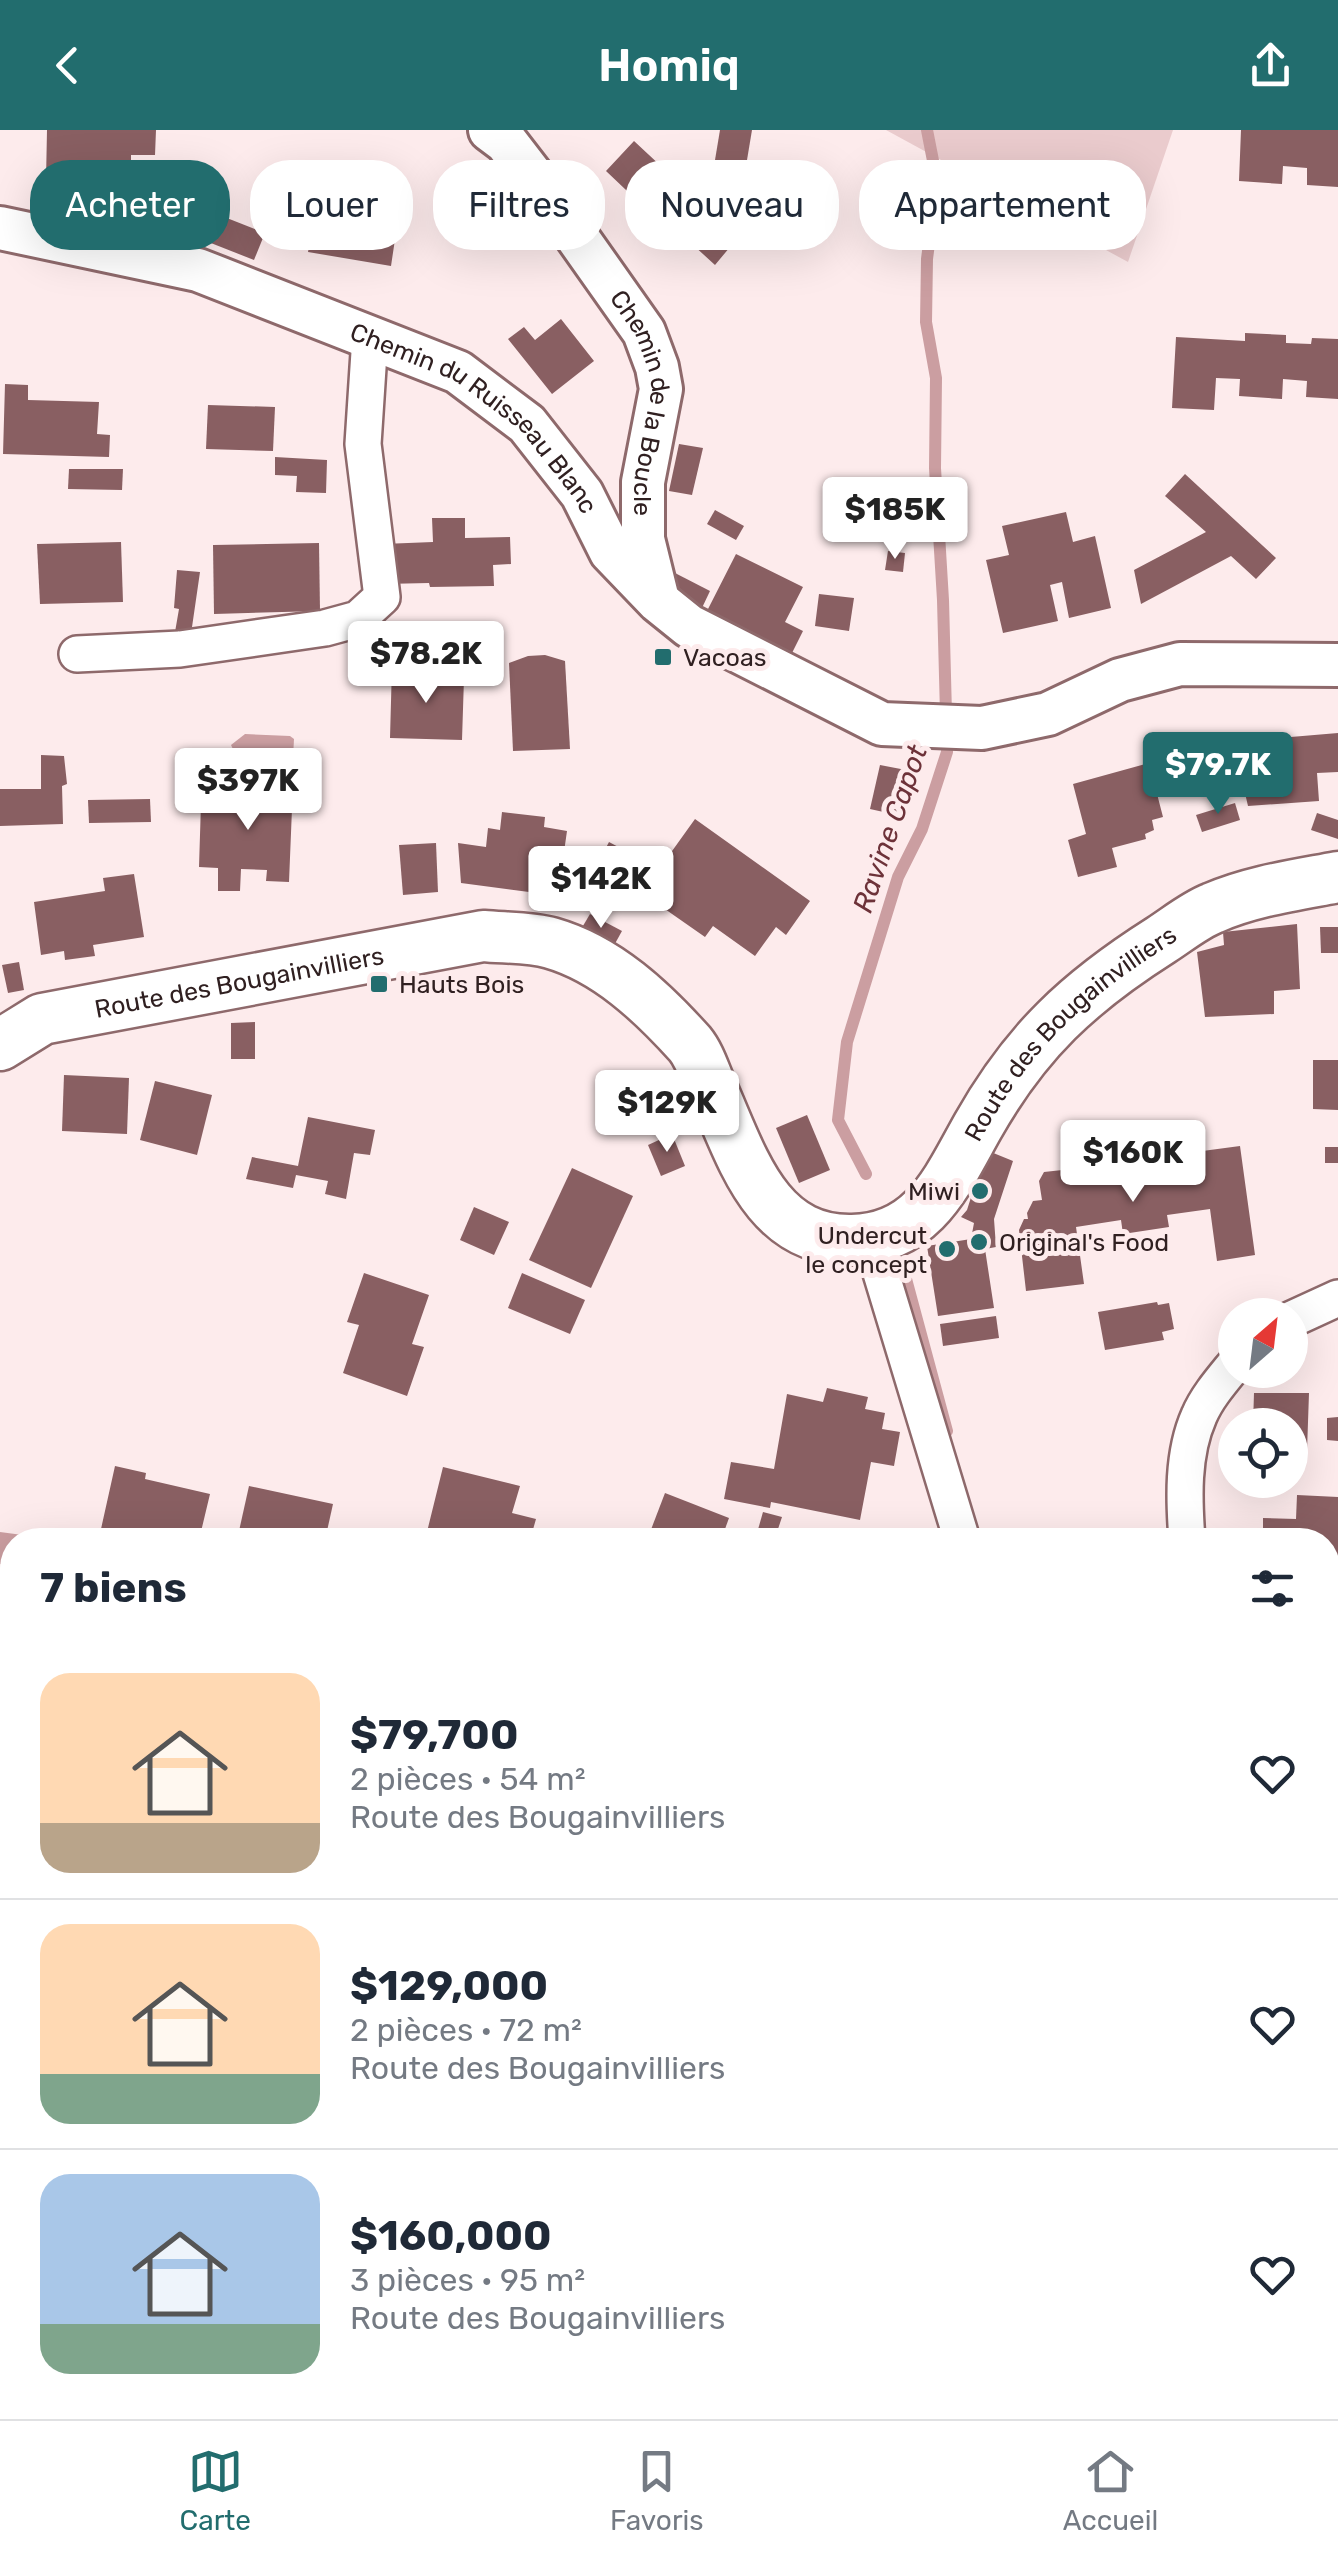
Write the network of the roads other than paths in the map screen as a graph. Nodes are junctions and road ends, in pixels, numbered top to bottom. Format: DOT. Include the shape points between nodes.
graph roads {
  1 [pos="490,130"];
  2 [pos="0,228"];
  3 [pos="370,338"];
  4 [pos="643,482"];
  5 [pos="582,494"];
  6 [pos="658,601"];
  7 [pos="77,654"];
  8 [pos="1338,664"];
  9 [pos="1338,878"];
  10 [pos="21,1023"];
  11 [pos="0,1045"];
  12 [pos="871,1240"];
  13 [pos="1338,1298"];
  14 [pos="1308,1312"];
  15 [pos="1218,1388"];
  16 [pos="958,1528"];
  17 [pos="1187,1528"];
  1 -- 4 [label="street, Chemin de la Boucle" via="553,203 644,332 661,390"];
  2 -- 3 [label="street, Chemin du Ruisseau Blanc" via="198,270"];
  3 -- 5 [label="street, Chemin du Ruisseau Blanc" via="458,372 528,424"];
  3 -- 7 [label="street" via="362,444 382,597 358,618 325,628 180,649"];
  4 -- 5 [label="street" via="617,500 596,502"];
  4 -- 6 [label="street, Chemin de la Boucle" via="643,539"];
  5 -- 6 [label="street, Chemin du Ruisseau Blanc" via="612,552"];
  6 -- 8 [label="street, Chemin du Ruisseau Blanc" via="689,626 882,724 982,728 1048,714 1120,680 1180,664"];
  9 -- 12 [label="main road, Route des Bougainvilliers" via="1210,909 1112,971 1050,1024 1018,1064 935,1203 890,1235"];
  10 -- 11 [label="main road, Route des Bougainvilliers"];
  10 -- 12 [label="main road, Route des Bougainvilliers" via="483,936 550,942 640,992 694,1048 758,1188 780,1216 805,1234"];
  12 -- 16 [label="street"];
  13 -- 14 [label="street"];
  15 -- 17 [label="street" via="1199,1415 1190,1447"];
}
